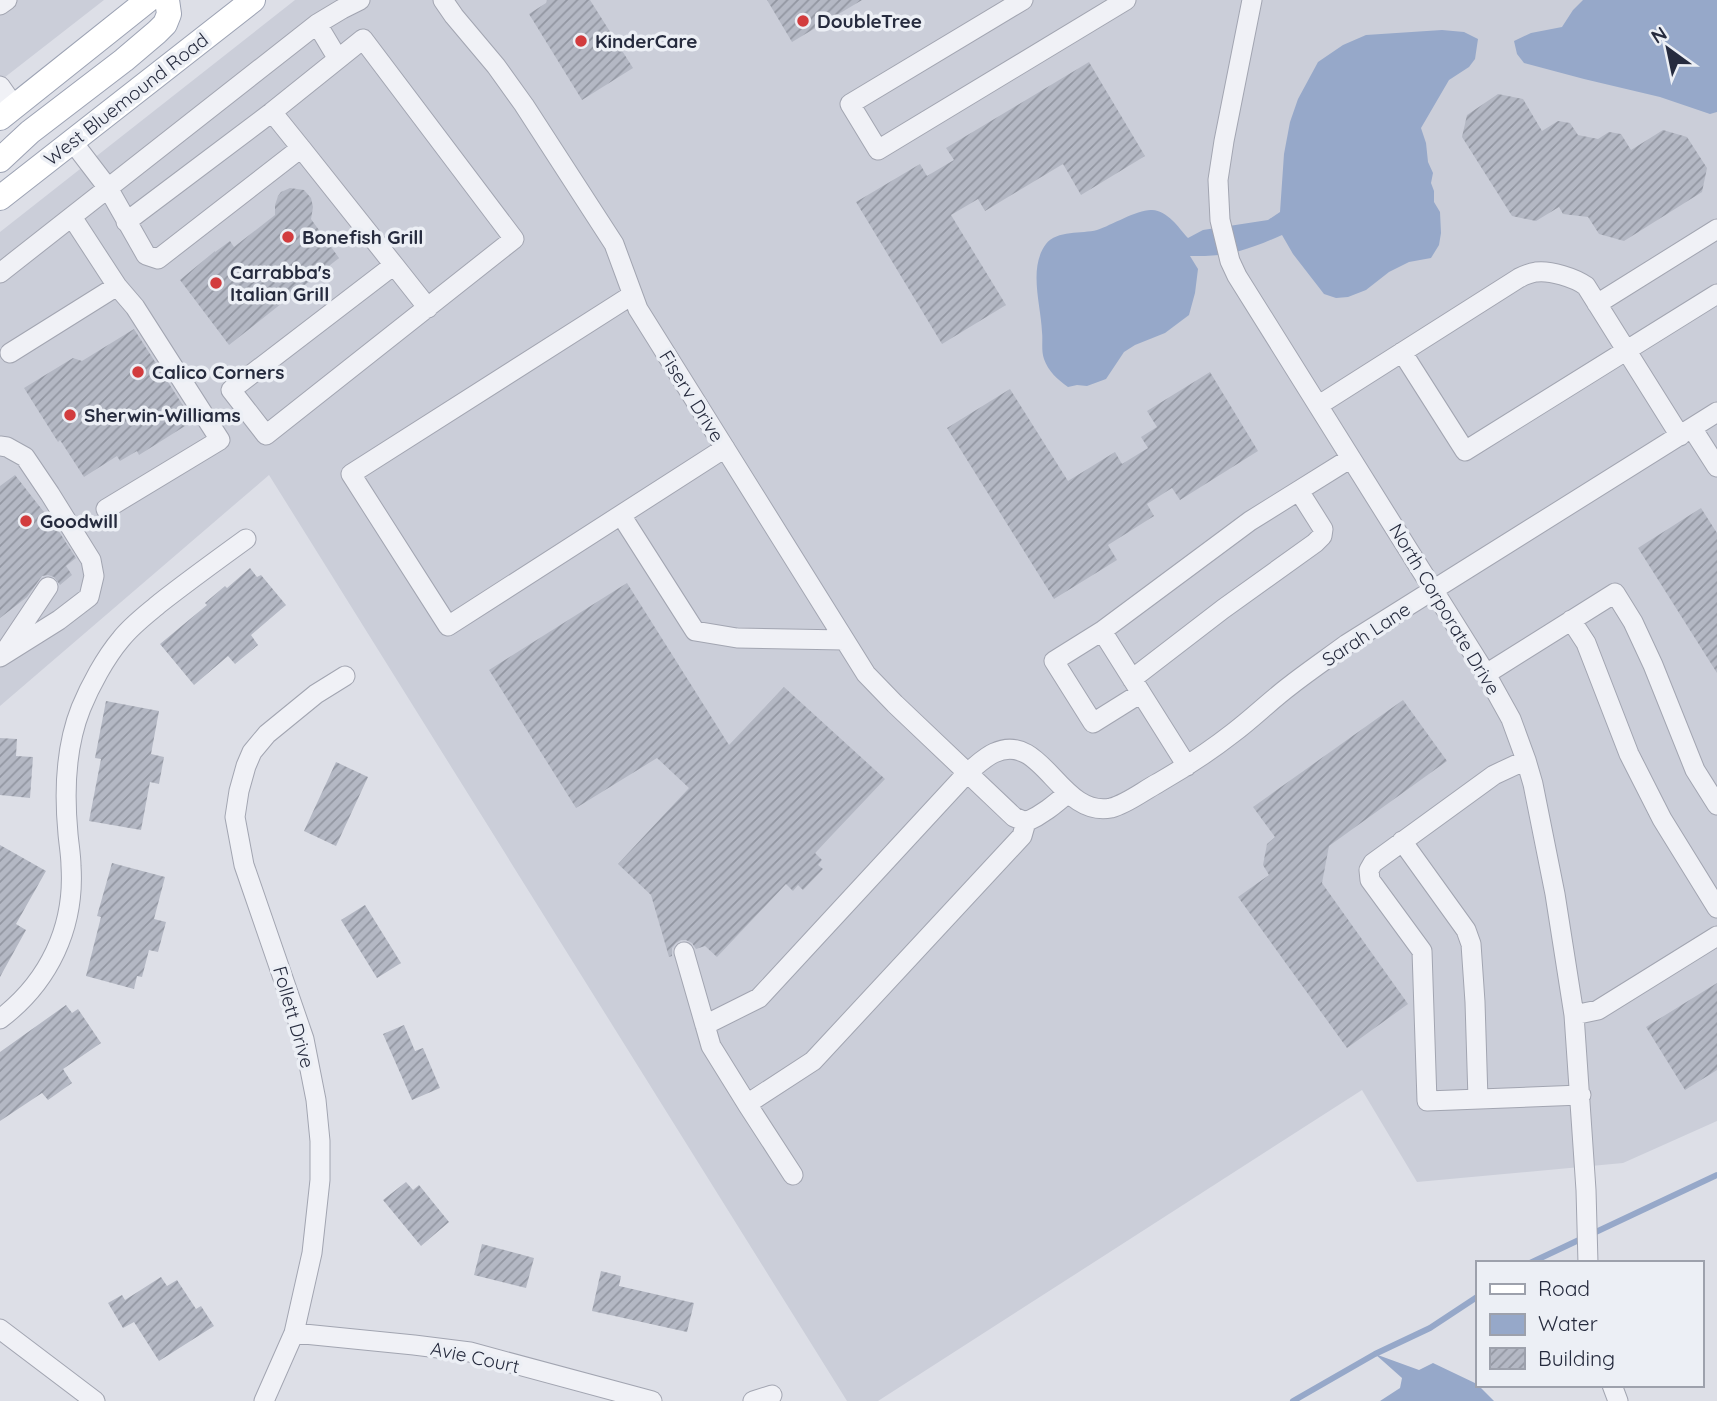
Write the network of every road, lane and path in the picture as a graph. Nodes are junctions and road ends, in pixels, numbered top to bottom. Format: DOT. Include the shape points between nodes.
graph roads {
  1 [pos="148,0"];
  2 [pos="167,0"];
  3 [pos="253,0"];
  4 [pos="360,0"];
  5 [pos="443,0"];
  6 [pos="1023,0"];
  7 [pos="1126,0"];
  8 [pos="1252,0"];
  9 [pos="317,24"];
  10 [pos="338,59"];
  11 [pos="0,86"];
  12 [pos="7,112"];
  13 [pos="272,112"];
  14 [pos="72,141"];
  15 [pos="301,148"];
  16 [pos="0,160"];
  17 [pos="108,188"];
  18 [pos="0,198"];
  19 [pos="72,217"];
  20 [pos="126,222"];
  21 [pos="1717,229"];
  22 [pos="394,265"];
  23 [pos="0,273"];
  24 [pos="117,286"];
  25 [pos="1717,294"];
  26 [pos="632,295"];
  27 [pos="1597,304"];
  28 [pos="428,308"];
  29 [pos="1626,350"];
  30 [pos="10,352"];
  31 [pos="1402,352"];
  32 [pos="1319,405"];
  33 [pos="1717,412"];
  34 [pos="1686,432"];
  35 [pos="0,446"];
  36 [pos="725,448"];
  37 [pos="1351,458"];
  38 [pos="1717,467"];
  39 [pos="1299,491"];
  40 [pos="106,509"];
  41 [pos="621,515"];
  42 [pos="246,539"];
  43 [pos="48,587"];
  44 [pos="1434,590"];
  45 [pos="1571,620"];
  46 [pos="1102,631"];
  47 [pos="844,640"];
  48 [pos="1,656"];
  49 [pos="1486,674"];
  50 [pos="345,676"];
  51 [pos="1136,686"];
  52 [pos="1526,760"];
  53 [pos="1187,766"];
  54 [pos="968,772"];
  55 [pos="1068,793"];
  56 [pos="1717,805"];
  57 [pos="1026,822"];
  58 [pos="1402,841"];
  59 [pos="1717,908"];
  60 [pos="1717,936"];
  61 [pos="684,952"];
  62 [pos="1574,1015"];
  63 [pos="0,1018"];
  64 [pos="705,1026"];
  65 [pos="1581,1095"];
  66 [pos="1478,1099"];
  67 [pos="747,1104"];
  68 [pos="793,1175"];
  69 [pos="1588,1260"];
  70 [pos="0,1329"];
  71 [pos="294,1333"];
  72 [pos="95,1401"];
  73 [pos="264,1401"];
  74 [pos="652,1401"];
  1 -- 12 [label="main road"];
  2 -- 16 [label="main road" via="169,14 157,32"];
  3 -- 14 [label="main road, West Bluemound Road"];
  4 -- 9 [label="street"];
  5 -- 26 [label="street, Fiserv Drive" via="524,105 614,244"];
  6 -- 7 [label="street" via="850,104 878,150"];
  8 -- 32 [label="street, North Corporate Drive" via="1218,180 1220,220 1237,276"];
  9 -- 10 [label="street"];
  9 -- 17 [label="street"];
  10 -- 13 [label="street"];
  10 -- 28 [label="street" via="363,39 514,239"];
  11 -- 12 [label="street"];
  13 -- 15 [label="street"];
  13 -- 20 [label="street"];
  14 -- 17 [label="street"];
  14 -- 18 [label="main road, West Bluemound Road"];
  15 -- 20 [label="street" via="158,259 146,255"];
  15 -- 22 [label="street"];
  17 -- 19 [label="street"];
  17 -- 20 [label="street"];
  19 -- 23 [label="street"];
  19 -- 24 [label="street"];
  21 -- 27 [label="street"];
  22 -- 28 [label="street"];
  22 -- 28 [label="street" via="231,390 267,435"];
  24 -- 30 [label="street"];
  24 -- 40 [label="street" via="220,440"];
  25 -- 29 [label="street"];
  26 -- 36 [label="street, Fiserv Drive"];
  26 -- 41 [label="street" via="351,474 448,626"];
  27 -- 29 [label="street"];
  27 -- 31 [label="street" via="1578,280 1533,272"];
  29 -- 31 [label="street" via="1465,450"];
  29 -- 34 [label="street"];
  31 -- 32 [label="street"];
  32 -- 37 [label="street, North Corporate Drive"];
  33 -- 34 [label="street, Sarah Lane"];
  34 -- 38 [label="street"];
  34 -- 44 [label="street, Sarah Lane"];
  35 -- 48 [label="street" via="25,457 90,560 94,576 89,597"];
  36 -- 41 [label="street"];
  36 -- 47 [label="street, Fiserv Drive"];
  37 -- 39 [label="street"];
  37 -- 44 [label="street, North Corporate Drive"];
  39 -- 46 [label="street"];
  39 -- 51 [label="street" via="1322,536 1223,609"];
  41 -- 47 [label="street" via="695,631 737,638"];
  42 -- 63 [label="street" via="144,617 106,659 81,708 68,758 71,867 66,926 42,977"];
  43 -- 48 [label="street"];
  44 -- 49 [label="street, North Corporate Drive"];
  44 -- 53 [label="street, Sarah Lane" via="1347,644"];
  45 -- 49 [label="street"];
  45 -- 56 [label="street" via="1615,593 1653,664 1696,770"];
  45 -- 59 [label="street" via="1586,643 1640,776"];
  46 -- 51 [label="street"];
  46 -- 51 [label="street" via="1054,661 1093,723"];
  47 -- 54 [label="street, Fiserv Drive" via="866,674"];
  49 -- 52 [label="street, North Corporate Drive" via="1511,719"];
  50 -- 71 [label="street, Follett Drive" via="267,734 252,752 235,817 244,865 304,1039 316,1100 320,1180 312,1253"];
  51 -- 53 [label="street"];
  52 -- 58 [label="street" via="1494,775"];
  52 -- 62 [label="street, North Corporate Drive" via="1555,894"];
  53 -- 55 [label="street, Sarah Lane" via="1112,807 1088,807"];
  54 -- 55 [label="street" via="994,753 1018,750 1044,767"];
  54 -- 57 [label="street, Fiserv Drive" via="1014,817"];
  54 -- 64 [label="street" via="759,998"];
  55 -- 57 [label="street"];
  57 -- 67 [label="street" via="1022,836 813,1062"];
  58 -- 66 [label="street" via="1466,930 1471,944"];
  58 -- 66 [label="street" via="1369,870 1370,880 1422,951 1427,1101"];
  60 -- 62 [label="street" via="1598,1010"];
  61 -- 64 [label="street"];
  62 -- 65 [label="street, North Corporate Drive"];
  64 -- 67 [label="street" via="711,1046"];
  65 -- 66 [label="street"];
  65 -- 69 [label="street, North Corporate Drive"];
  67 -- 68 [label="street"];
  70 -- 72 [label="street"];
  71 -- 73 [label="street, Follett Drive"];
  71 -- 74 [label="street, Avie Court" via="470,1352"];
}
